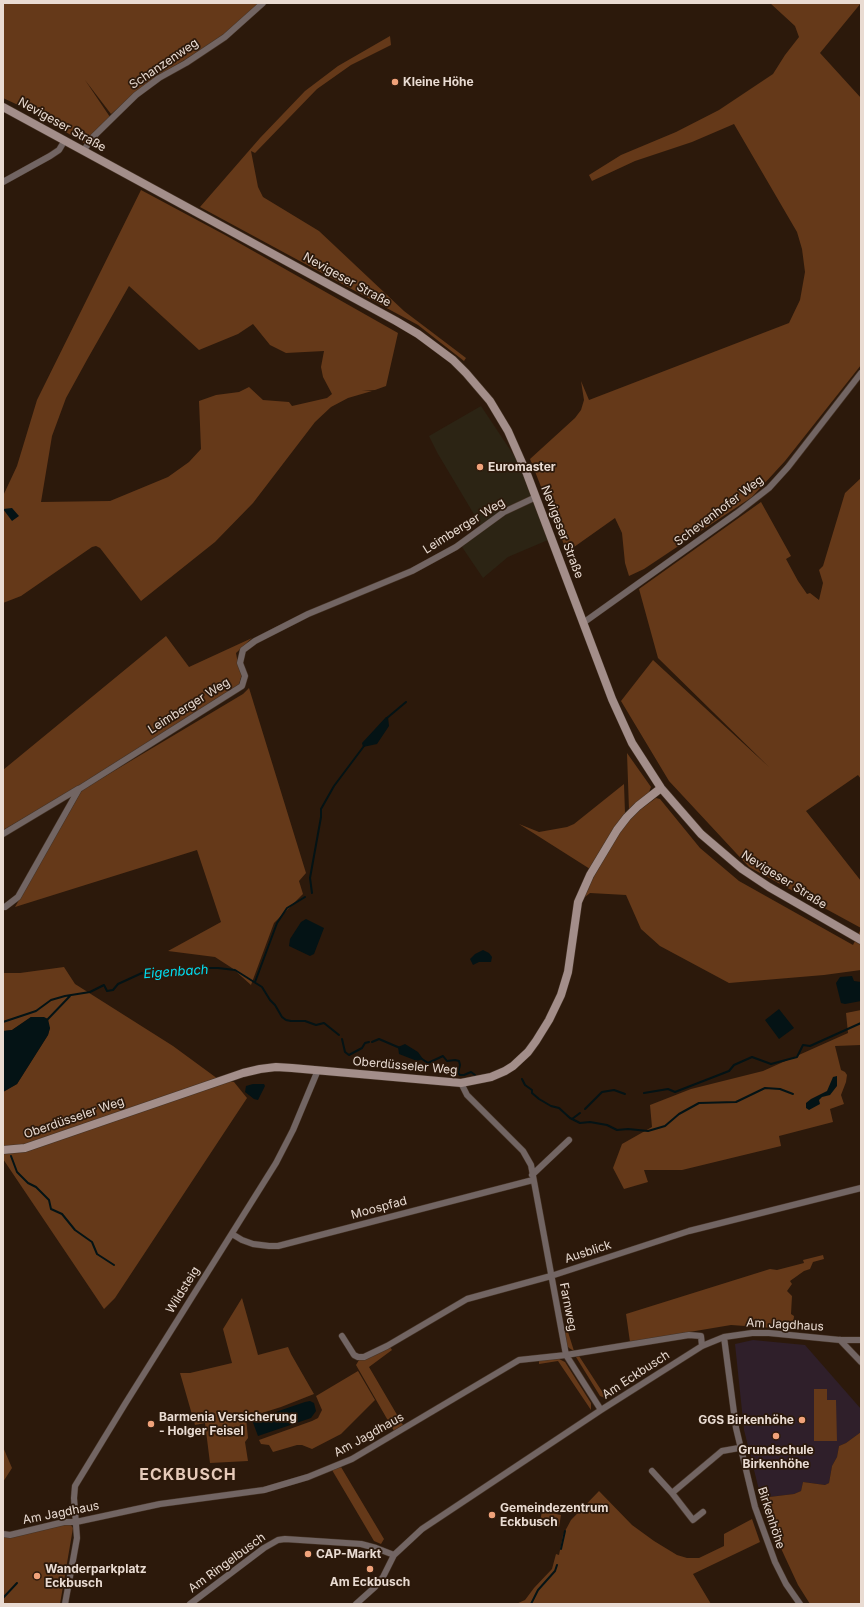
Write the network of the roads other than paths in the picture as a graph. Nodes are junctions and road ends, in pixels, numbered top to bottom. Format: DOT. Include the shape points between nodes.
graph roads {
  1 [pos="264,3"];
  2 [pos="3,107"];
  3 [pos="65,140"];
  4 [pos="84,150"];
  5 [pos="3,182"];
  6 [pos="861,373"];
  7 [pos="536,497"];
  8 [pos="583,623"];
  9 [pos="78,788"];
  10 [pos="661,788"];
  11 [pos="3,834"];
  12 [pos="3,907"];
  13 [pos="861,940"];
  14 [pos="318,1070"];
  15 [pos="461,1083"];
  16 [pos="569,1140"];
  17 [pos="3,1150"];
  18 [pos="533,1178"];
  19 [pos="861,1188"];
  20 [pos="232,1234"];
  21 [pos="551,1276"];
  22 [pos="342,1336"];
  23 [pos="724,1337"];
  24 [pos="840,1340"];
  25 [pos="861,1340"];
  26 [pos="704,1345"];
  27 [pos="566,1355"];
  28 [pos="861,1362"];
  29 [pos="601,1410"];
  30 [pos="739,1448"];
  31 [pos="652,1471"];
  32 [pos="672,1493"];
  33 [pos="703,1512"];
  34 [pos="76,1522"];
  35 [pos="3,1534"];
  36 [pos="394,1555"];
  37 [pos="65,1604"];
  38 [pos="190,1604"];
  39 [pos="356,1604"];
  40 [pos="800,1604"];
  1 -- 4 [label="street, Schanzenweg" via="225,37 159,78 136,96 93,137"];
  2 -- 3 [label="main road, Nevigeser Straße"];
  3 -- 4 [label="main road, Nevigeser Straße"];
  3 -- 5 [label="street" via="59,150"];
  4 -- 7 [label="main road, Nevigeser Straße" via="396,321 438,348 466,373 490,401 508,431"];
  6 -- 8 [label="street, Schevenhofer Weg" via="769,488 738,513"];
  7 -- 8 [label="main road, Nevigeser Straße"];
  7 -- 9 [label="street, Leimberger Weg" via="504,512 456,547 412,571 308,614 255,641 243,650 241,656 240,663 245,676 242,686"];
  8 -- 10 [label="main road, Nevigeser Straße" via="612,700 632,743"];
  9 -- 11 [label="street"];
  9 -- 12 [label="street, Leimberger Weg" via="18,897"];
  10 -- 13 [label="main road, Nevigeser Straße" via="701,834 742,869"];
  10 -- 15 [label="main road, Oberdüsseler Weg" via="638,806 621,824 581,892 562,994 536,1041 528,1052 505,1071 491,1077"];
  14 -- 15 [label="main road, Oberdüsseler Weg"];
  14 -- 17 [label="main road, Oberdüsseler Weg" via="276,1068 244,1073 25,1148"];
  14 -- 20 [label="street, Wildsteig" via="276,1163"];
  15 -- 18 [label="street, Farnweg" via="467,1095 523,1151 531,1165"];
  16 -- 18 [label="street"];
  18 -- 20 [label="street, Moospfad" via="278,1246 253,1244"];
  18 -- 21 [label="street, Farnweg"];
  19 -- 21 [label="street, Ausblick" via="689,1231"];
  20 -- 34 [label="street, Wildsteig" via="75,1486"];
  21 -- 22 [label="street, Ausblick" via="467,1299 364,1357 354,1355"];
  21 -- 27 [label="street, Farnweg"];
  23 -- 24 [label="street, Am Jagdhaus" via="745,1333 769,1333"];
  23 -- 26 [label="street, Am Jagdhaus"];
  23 -- 30 [label="street, Birkenhöhe"];
  24 -- 25 [label="street, Am Jagdhaus"];
  24 -- 28 [label="street, Am Jagdhaus"];
  26 -- 27 [label="street, Am Jagdhaus" via="701,1336 689,1335"];
  26 -- 29 [label="street, Am Eckbusch"];
  27 -- 29 [label="street, Farnweg"];
  27 -- 34 [label="street, Am Jagdhaus" via="519,1360 352,1459 308,1477 264,1490 160,1504"];
  29 -- 36 [label="street, Am Eckbusch" via="422,1529"];
  30 -- 32 [label="street" via="722,1451"];
  30 -- 40 [label="street, Birkenhöhe" via="765,1538 786,1584"];
  31 -- 32 [label="street"];
  32 -- 33 [label="street" via="693,1520"];
  34 -- 35 [label="street, Am Jagdhaus"];
  34 -- 37 [label="street" via="77,1538"];
  36 -- 38 [label="street, Am Ringelbusch" via="361,1544 278,1540"];
  36 -- 39 [label="street, Am Eckbusch" via="383,1577"];
}
